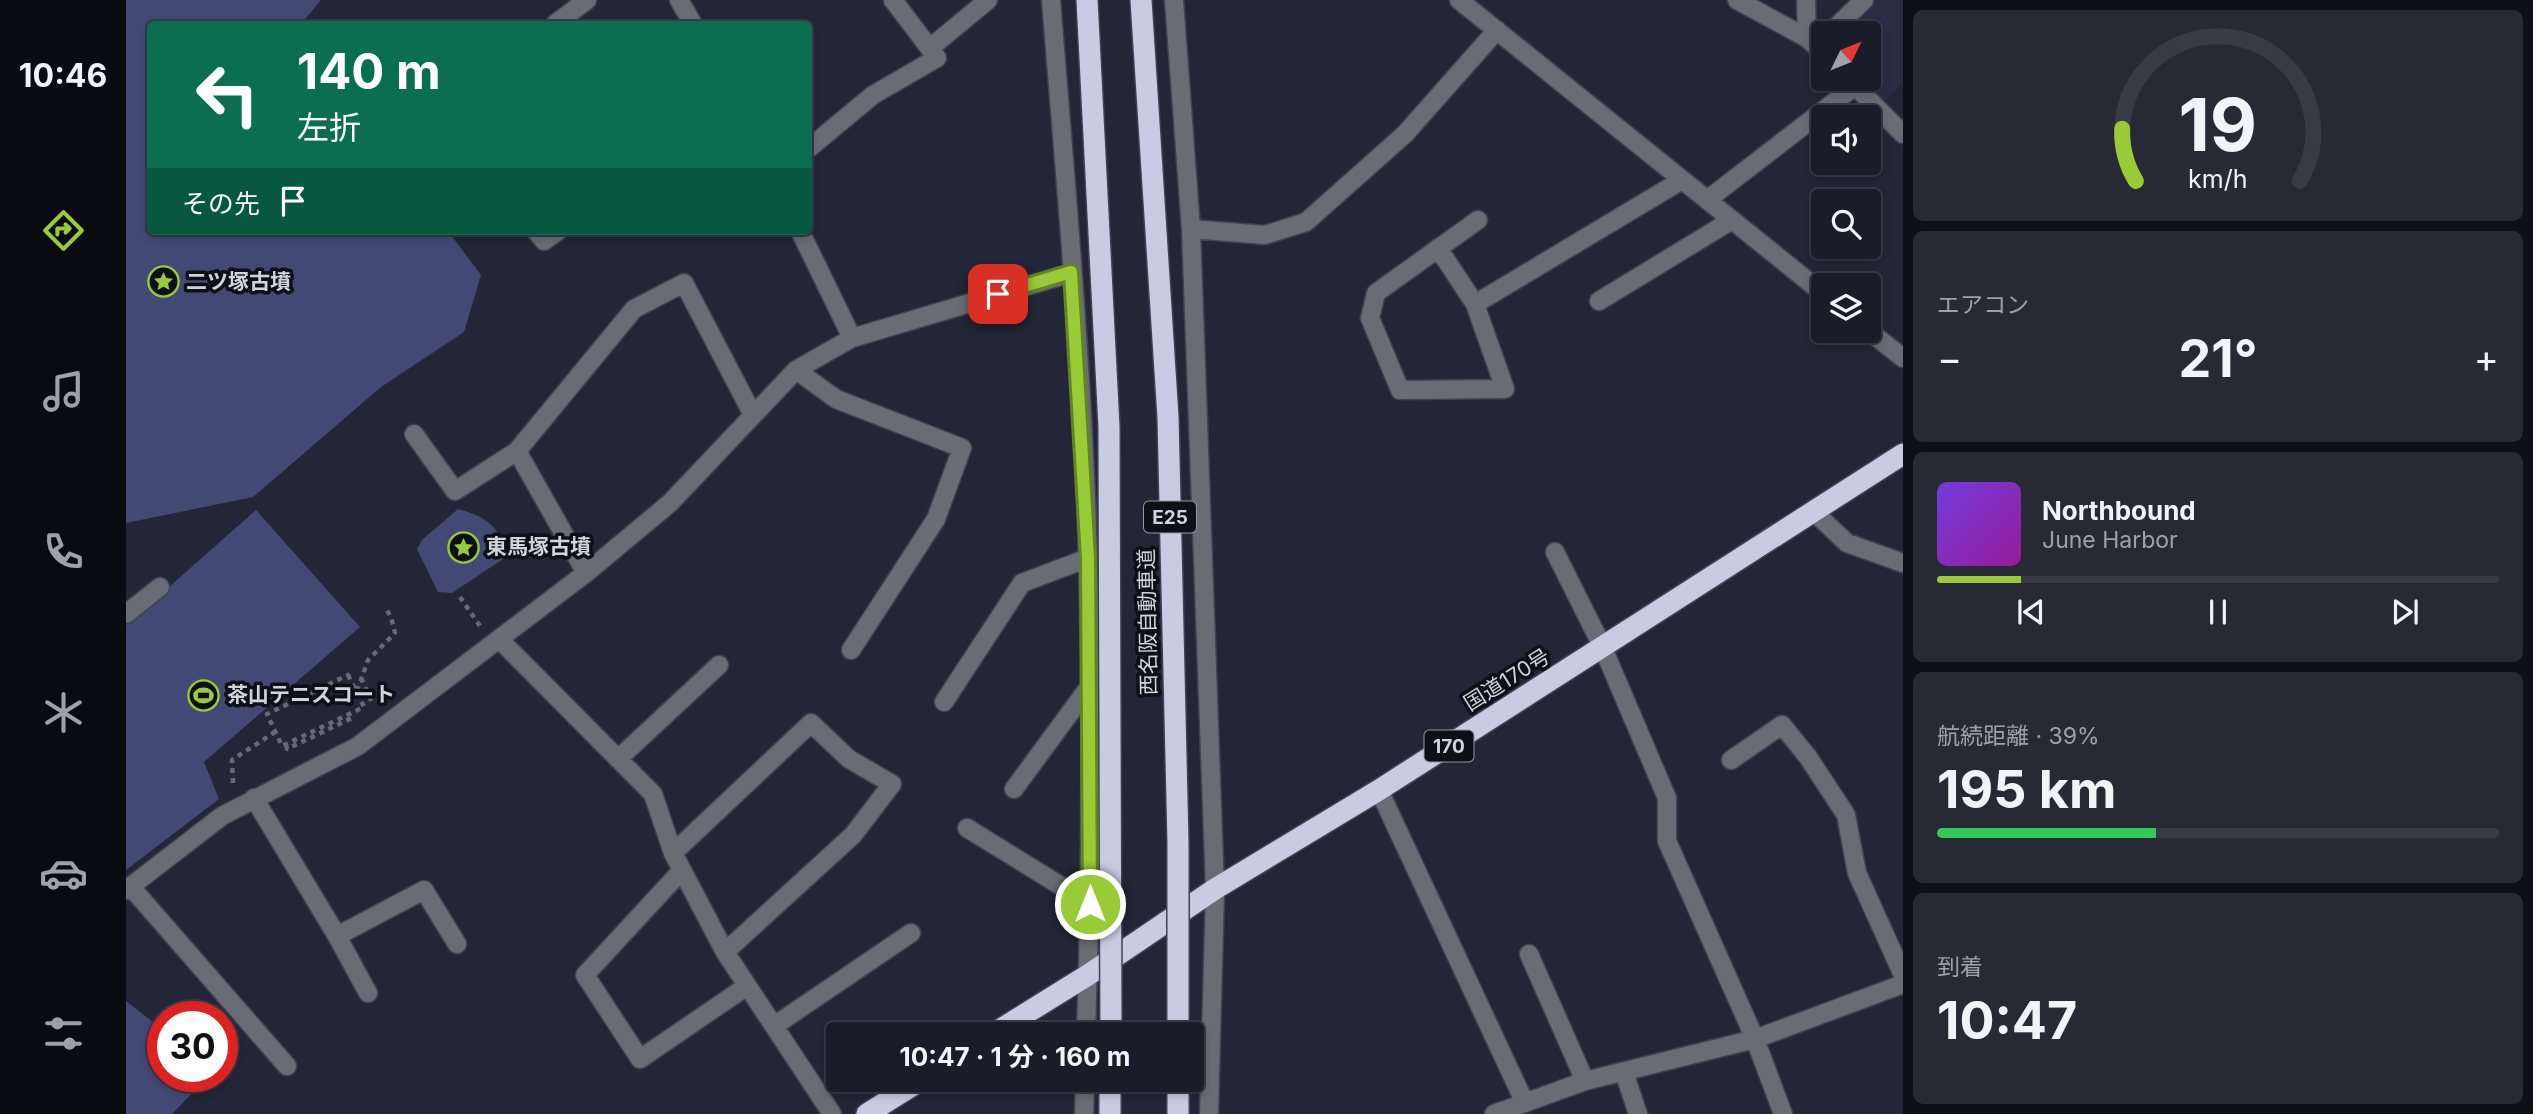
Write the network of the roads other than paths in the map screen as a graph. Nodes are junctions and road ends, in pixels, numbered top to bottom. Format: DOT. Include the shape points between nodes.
graph roads {
  1 [pos="587,0"];
  2 [pos="679,0"];
  3 [pos="893,0"];
  4 [pos="988,0"];
  5 [pos="1051,0"];
  6 [pos="1087,0"];
  7 [pos="1141,0"];
  8 [pos="1174,0"];
  9 [pos="1459,0"];
  10 [pos="1737,0"];
  11 [pos="1806,0"];
  12 [pos="1864,0"];
  13 [pos="1481,7"];
  14 [pos="559,21"];
  15 [pos="691,21"];
  16 [pos="1811,21"];
  17 [pos="1842,21"];
  18 [pos="1497,30"];
  19 [pos="1811,41"];
  20 [pos="930,48"];
  21 [pos="1842,91"];
  22 [pos="1860,91"];
  23 [pos="1903,134"];
  24 [pos="812,146"];
  25 [pos="1682,180"];
  26 [pos="1707,200"];
  27 [pos="1478,220"];
  28 [pos="1732,220"];
  29 [pos="1191,229"];
  30 [pos="539,235"];
  31 [pos="552,235"];
  32 [pos="802,235"];
  33 [pos="1438,248"];
  34 [pos="1071,272"];
  35 [pos="1811,284"];
  36 [pos="1599,301"];
  37 [pos="1475,303"];
  38 [pos="852,338"];
  39 [pos="1881,341"];
  40 [pos="1903,358"];
  41 [pos="796,370"];
  42 [pos="753,415"];
  43 [pos="414,434"];
  44 [pos="517,451"];
  45 [pos="1903,454"];
  46 [pos="1813,510"];
  47 [pos="1555,552"];
  48 [pos="1088,558"];
  49 [pos="1903,563"];
  50 [pos="586,573"];
  51 [pos="160,587"];
  52 [pos="126,614"];
  53 [pos="496,642"];
  54 [pos="1603,648"];
  55 [pos="851,650"];
  56 [pos="719,665"];
  57 [pos="1089,687"];
  58 [pos="944,702"];
  59 [pos="618,759"];
  60 [pos="1731,760"];
  61 [pos="1014,789"];
  62 [pos="1379,790"];
  63 [pos="254,798"];
  64 [pos="967,828"];
  65 [pos="673,853"];
  66 [pos="682,870"];
  67 [pos="128,888"];
  68 [pos="1215,889"];
  69 [pos="1090,904"];
  70 [pos="911,933"];
  71 [pos="337,936"];
  72 [pos="457,944"];
  73 [pos="725,952"];
  74 [pos="1529,954"];
  75 [pos="1088,975"];
  76 [pos="1903,975"];
  77 [pos="1903,985"];
  78 [pos="747,986"];
  79 [pos="368,993"];
  80 [pos="1012,1022"];
  81 [pos="1086,1022"];
  82 [pos="1111,1022"];
  83 [pos="1178,1022"];
  84 [pos="774,1026"];
  85 [pos="1755,1039"];
  86 [pos="287,1066"];
  87 [pos="1624,1072"];
  88 [pos="1585,1081"];
  89 [pos="902,1092"];
  90 [pos="1085,1092"];
  91 [pos="1111,1092"];
  92 [pos="1178,1092"];
  93 [pos="1525,1103"];
  94 [pos="832,1114"];
  95 [pos="867,1114"];
  96 [pos="1084,1114"];
  97 [pos="1110,1114"];
  98 [pos="1178,1114"];
  99 [pos="1209,1114"];
  100 [pos="1494,1114"];
  101 [pos="1638,1114"];
  102 [pos="1783,1114"];
  1 -- 14 [label="street"];
  2 -- 15 [label="street"];
  3 -- 20 [label="street"];
  4 -- 20 [label="street"];
  5 -- 34 [label="street"];
  6 -- 82 [label="highway, 西名阪自動車道, bridge" via="1109,427"];
  7 -- 83 [label="highway, 西名阪自動車道 / E25, bridge" via="1168,417"];
  8 -- 29 [label="street"];
  9 -- 13 [label="street"];
  10 -- 19 [label="street"];
  11 -- 16 [label="street"];
  12 -- 17 [label="street"];
  13 -- 18 [label="street"];
  18 -- 25 [label="street"];
  18 -- 29 [label="street" via="1405,134 1306,222 1265,235"];
  20 -- 24 [label="street" via="937,58 873,95"];
  21 -- 26 [label="street"];
  22 -- 23 [label="street"];
  25 -- 26 [label="street"];
  25 -- 37 [label="street"];
  26 -- 28 [label="street"];
  27 -- 33 [label="street"];
  28 -- 35 [label="street"];
  28 -- 36 [label="street"];
  29 -- 68 [label="street"];
  30 -- 31 [label="street" via="544,241"];
  32 -- 38 [label="street"];
  33 -- 37 [label="street"];
  33 -- 37 [label="street" via="1376,293 1370,318 1400,390 1505,389"];
  34 -- 38 [label="street"];
  34 -- 48 [label="street"];
  38 -- 41 [label="street"];
  39 -- 40 [label="street"];
  41 -- 42 [label="street"];
  41 -- 55 [label="street" via="835,399 962,447 936,519"];
  42 -- 44 [label="street" via="684,283 634,309"];
  42 -- 50 [label="street" via="670,503"];
  43 -- 44 [label="street" via="455,491"];
  44 -- 50 [label="street"];
  45 -- 46 [label="highway, 国道170号 / 170"];
  46 -- 49 [label="street" via="1847,543"];
  46 -- 54 [label="highway, 国道170号 / 170"];
  47 -- 54 [label="street"];
  48 -- 57 [label="street"];
  48 -- 58 [label="street" via="1022,583"];
  50 -- 53 [label="street"];
  51 -- 52 [label="street"];
  53 -- 59 [label="street"];
  53 -- 63 [label="street" via="358,746"];
  54 -- 62 [label="highway, 国道170号 / 170"];
  54 -- 85 [label="street" via="1667,798 1667,841"];
  56 -- 59 [label="street"];
  57 -- 61 [label="street"];
  57 -- 69 [label="street"];
  59 -- 65 [label="street" via="653,794"];
  60 -- 76 [label="street" via="1782,724 1846,815 1857,873"];
  62 -- 68 [label="highway, 国道170号 / 170"];
  62 -- 93 [label="street"];
  63 -- 67 [label="street" via="200,831"];
  63 -- 71 [label="street"];
  64 -- 69 [label="street"];
  65 -- 66 [label="street"];
  65 -- 73 [label="street" via="811,723 849,759 892,784 853,835"];
  66 -- 73 [label="street"];
  66 -- 78 [label="street" via="585,975 640,1059"];
  67 -- 86 [label="street"];
  68 -- 75 [label="highway, 国道170号 / 170"];
  68 -- 99 [label="street"];
  69 -- 75 [label="street"];
  70 -- 84 [label="street"];
  71 -- 72 [label="street" via="424,890"];
  71 -- 79 [label="street"];
  73 -- 78 [label="street"];
  74 -- 88 [label="street"];
  75 -- 80 [label="highway, 国道170号 / 170"];
  75 -- 81 [label="street"];
  77 -- 85 [label="street"];
  78 -- 84 [label="street"];
  84 -- 94 [label="street"];
  85 -- 87 [label="street"];
  85 -- 102 [label="street"];
  87 -- 88 [label="street"];
  87 -- 101 [label="street"];
  88 -- 93 [label="street"];
  89 -- 95 [label="highway"];
  90 -- 96 [label="street"];
  91 -- 97 [label="highway"];
  92 -- 98 [label="highway"];
  93 -- 100 [label="street"];
}
